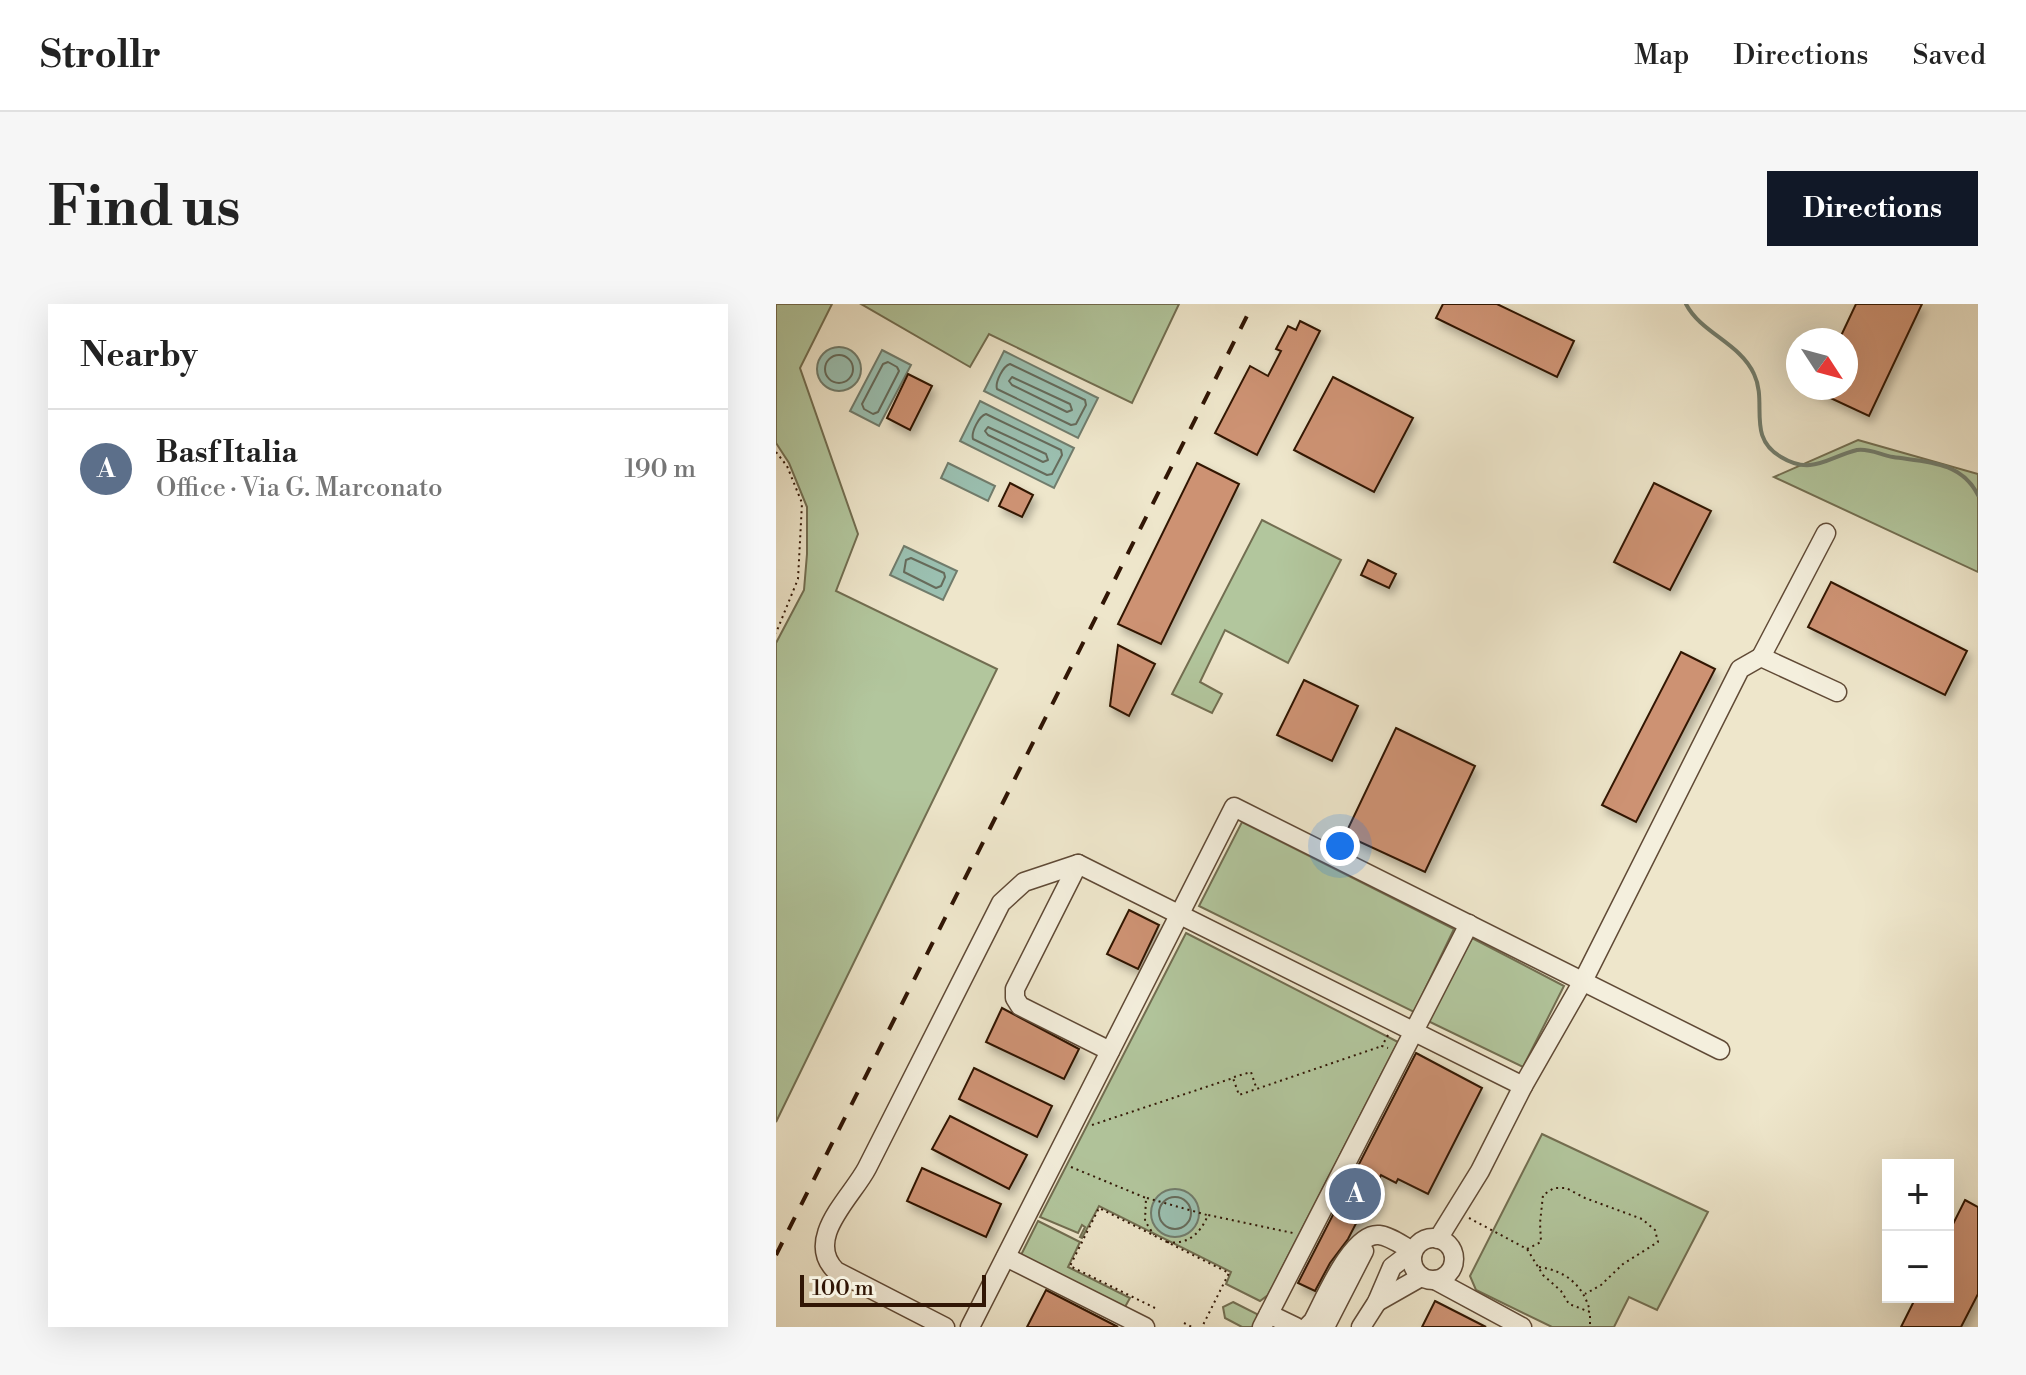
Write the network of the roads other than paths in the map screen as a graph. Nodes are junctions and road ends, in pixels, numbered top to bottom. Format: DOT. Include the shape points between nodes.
graph roads {
  1 [pos="1826,533"];
  2 [pos="1761,657"];
  3 [pos="1837,692"];
  4 [pos="1078,864"];
  5 [pos="1180,914"];
  6 [pos="1469,924"];
  7 [pos="1583,981"];
  8 [pos="1414,1031"];
  9 [pos="1720,1050"];
  10 [pos="1110,1051"];
  11 [pos="1523,1086"];
  12 [pos="1372,1236"];
  13 [pos="1438,1239"];
  14 [pos="1413,1251"];
  15 [pos="1006,1257"];
  16 [pos="1436,1276"];
  17 [pos="1377,1302"];
  18 [pos="1266,1320"];
  19 [pos="1123,1322"];
  20 [pos="945,1327"];
  21 [pos="970,1327"];
  22 [pos="1145,1327"];
  23 [pos="1296,1327"];
  24 [pos="1307,1327"];
  25 [pos="1325,1327"];
  26 [pos="1361,1327"];
  27 [pos="1522,1327"];
  1 -- 2 [label="street"];
  2 -- 3 [label="street"];
  2 -- 7 [label="street" via="1740,669"];
  4 -- 5 [label="street"];
  4 -- 10 [label="street" via="1015,998 1020,1006"];
  4 -- 20 [label="street" via="1024,882 1001,903 867,1168 825,1238 824,1253 836,1271"];
  5 -- 6 [label="street" via="1234,807"];
  5 -- 8 [label="street"];
  5 -- 10 [label="street"];
  6 -- 7 [label="street"];
  6 -- 8 [label="street"];
  7 -- 9 [label="street"];
  7 -- 11 [label="street"];
  8 -- 11 [label="street"];
  8 -- 18 [label="street"];
  10 -- 15 [label="street"];
  11 -- 13 [label="street"];
  12 -- 14 [label="street"];
  12 -- 24 [label="street" via="1351,1250"];
  12 -- 25 [label="street"];
  13 -- 14 [label="street" via="1424,1240"];
  13 -- 16 [label="street" via="1451,1249 1454,1263"];
  14 -- 16 [label="street" via="1413,1266"];
  14 -- 17 [label="street" via="1392,1267"];
  15 -- 19 [label="street"];
  15 -- 21 [label="street"];
  16 -- 17 [label="street"];
  16 -- 27 [label="street"];
  17 -- 26 [label="street"];
  18 -- 23 [label="street"];
  19 -- 22 [label="street"];
}
